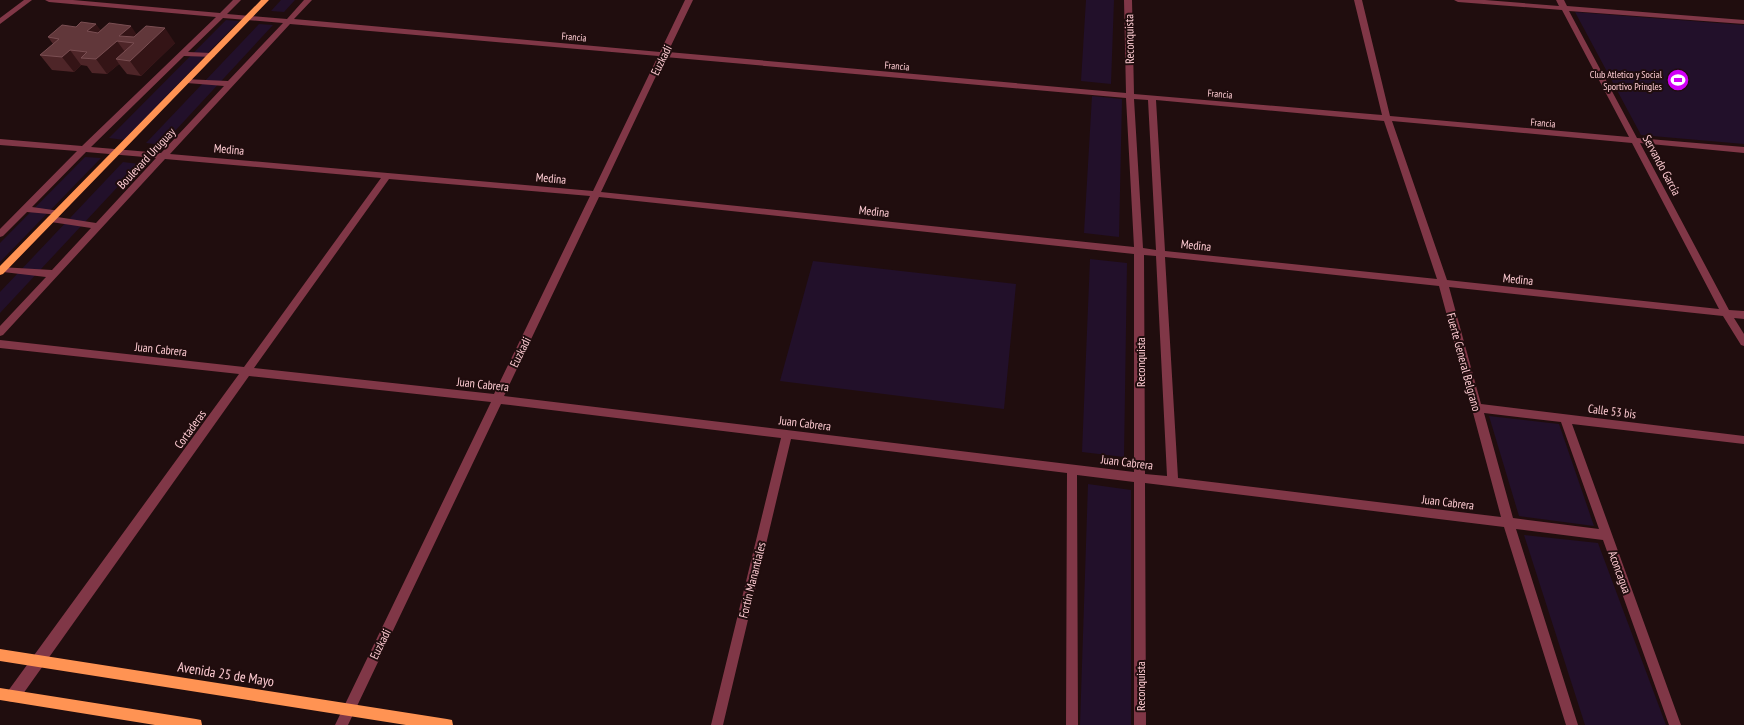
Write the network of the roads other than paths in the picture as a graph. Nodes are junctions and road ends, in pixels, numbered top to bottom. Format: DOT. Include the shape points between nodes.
graph roads {
  1 [pos="28,0"];
  2 [pos="48,0"];
  3 [pos="237,0"];
  4 [pos="265,0"];
  5 [pos="308,0"];
  6 [pos="690,0"];
  7 [pos="1128,0"];
  8 [pos="1358,0"];
  9 [pos="1458,0"];
  10 [pos="1560,0"];
  11 [pos="1564,8"];
  12 [pos="220,16"];
  13 [pos="248,18"];
  14 [pos="0,22"];
  15 [pos="288,22"];
  16 [pos="1744,22"];
  17 [pos="182,54"];
  18 [pos="663,55"];
  19 [pos="211,56"];
  20 [pos="186,81"];
  21 [pos="231,84"];
  22 [pos="1130,96"];
  23 [pos="1152,98"];
  24 [pos="1387,119"];
  25 [pos="1636,141"];
  26 [pos="0,142"];
  27 [pos="84,149"];
  28 [pos="1744,150"];
  29 [pos="118,151"];
  30 [pos="165,156"];
  31 [pos="387,176"];
  32 [pos="596,194"];
  33 [pos="25,209"];
  34 [pos="54,216"];
  35 [pos="99,226"];
  36 [pos="0,234"];
  37 [pos="1139,251"];
  38 [pos="1160,254"];
  39 [pos="1,270"];
  40 [pos="54,274"];
  41 [pos="1443,283"];
  42 [pos="1726,313"];
  43 [pos="1744,315"];
  44 [pos="0,332"];
  45 [pos="1744,342"];
  46 [pos="0,344"];
  47 [pos="247,371"];
  48 [pos="498,399"];
  49 [pos="1477,408"];
  50 [pos="1565,418"];
  51 [pos="787,434"];
  52 [pos="1744,440"];
  53 [pos="1072,469"];
  54 [pos="1140,477"];
  55 [pos="1173,481"];
  56 [pos="1508,522"];
  57 [pos="1606,535"];
  58 [pos="0,655"];
  59 [pos="40,661"];
  60 [pos="0,694"];
  61 [pos="13,696"];
  62 [pos="348,710"];
  63 [pos="196,725"];
  64 [pos="341,725"];
  65 [pos="447,725"];
  66 [pos="717,725"];
  67 [pos="1072,725"];
  68 [pos="1140,725"];
  69 [pos="1572,725"];
  70 [pos="1675,725"];
  1 -- 14 [label="street"];
  2 -- 12 [label="street, Francia"];
  3 -- 12 [label="street"];
  4 -- 13 [label="main road, Boulevard Uruguay"];
  5 -- 15 [label="street, Boulevard Uruguay"];
  6 -- 18 [label="street, Euzkadi"];
  7 -- 22 [label="street, Reconquista"];
  8 -- 24 [label="street, Fuerte General Belgrano"];
  9 -- 11 [label="street"];
  10 -- 11 [label="street, Servando García"];
  11 -- 16 [label="street"];
  11 -- 25 [label="street, Servando García"];
  12 -- 13 [label="street, Francia"];
  12 -- 17 [label="street"];
  13 -- 15 [label="street, Francia"];
  13 -- 19 [label="main road, Boulevard Uruguay"];
  15 -- 18 [label="street, Francia"];
  15 -- 21 [label="street, Boulevard Uruguay"];
  17 -- 19 [label="street"];
  17 -- 27 [label="street"];
  18 -- 22 [label="street, Francia"];
  18 -- 32 [label="street, Euzkadi"];
  19 -- 20 [label="main road, Boulevard Uruguay"];
  20 -- 21 [label="street"];
  20 -- 29 [label="main road, Boulevard Uruguay"];
  21 -- 30 [label="street, Boulevard Uruguay"];
  22 -- 23 [label="street, Francia"];
  22 -- 37 [label="street, Reconquista"];
  23 -- 24 [label="street, Francia"];
  23 -- 38 [label="street"];
  24 -- 25 [label="street, Francia"];
  24 -- 41 [label="street, Fuerte General Belgrano"];
  25 -- 28 [label="street, Francia"];
  25 -- 42 [label="street, Servando García"];
  26 -- 27 [label="street, Medina"];
  27 -- 29 [label="street, Medina"];
  27 -- 33 [label="street"];
  29 -- 30 [label="street, Medina"];
  29 -- 34 [label="main road, Boulevard Uruguay"];
  30 -- 31 [label="street, Medina"];
  30 -- 35 [label="street, Boulevard Uruguay"];
  31 -- 32 [label="street, Medina"];
  31 -- 47 [label="street, Cortaderas"];
  32 -- 37 [label="street, Medina"];
  32 -- 48 [label="street, Euzkadi"];
  33 -- 34 [label="street"];
  33 -- 36 [label="street"];
  34 -- 35 [label="street"];
  34 -- 39 [label="main road, Boulevard Uruguay"];
  35 -- 40 [label="street, Boulevard Uruguay"];
  37 -- 38 [label="street, Medina"];
  37 -- 54 [label="street, Reconquista"];
  38 -- 41 [label="street, Medina"];
  38 -- 55 [label="street"];
  39 -- 40 [label="street"];
  40 -- 44 [label="street, Boulevard Uruguay"];
  41 -- 42 [label="street, Medina"];
  41 -- 49 [label="street, Fuerte General Belgrano"];
  42 -- 43 [label="street, Medina"];
  42 -- 45 [label="street, Servando García"];
  46 -- 47 [label="street, Juan Cabrera"];
  47 -- 48 [label="street, Juan Cabrera"];
  47 -- 59 [label="street, Cortaderas"];
  48 -- 51 [label="street, Juan Cabrera"];
  48 -- 62 [label="street, Euzkadi"];
  49 -- 50 [label="street, Calle 53 bis"];
  49 -- 56 [label="street, Fuerte General Belgrano"];
  50 -- 52 [label="street, Calle 53 bis"];
  50 -- 57 [label="street, Aconcagua"];
  51 -- 53 [label="street, Juan Cabrera"];
  51 -- 66 [label="street, Fortín Manantiales"];
  53 -- 54 [label="street, Juan Cabrera"];
  53 -- 67 [label="street"];
  54 -- 55 [label="street, Juan Cabrera"];
  54 -- 68 [label="street, Reconquista"];
  55 -- 56 [label="street, Juan Cabrera"];
  56 -- 57 [label="street, Juan Cabrera"];
  56 -- 69 [label="street, Fuerte General Belgrano"];
  57 -- 70 [label="street, Aconcagua"];
  58 -- 59 [label="main road, Avenida 25 de Mayo"];
  59 -- 61 [label="street, Cortaderas"];
  59 -- 62 [label="main road, Avenida 25 de Mayo"];
  60 -- 61 [label="main road"];
  61 -- 63 [label="main road"];
  62 -- 64 [label="street, Euzkadi"];
  62 -- 65 [label="main road, Avenida 25 de Mayo"];
}
